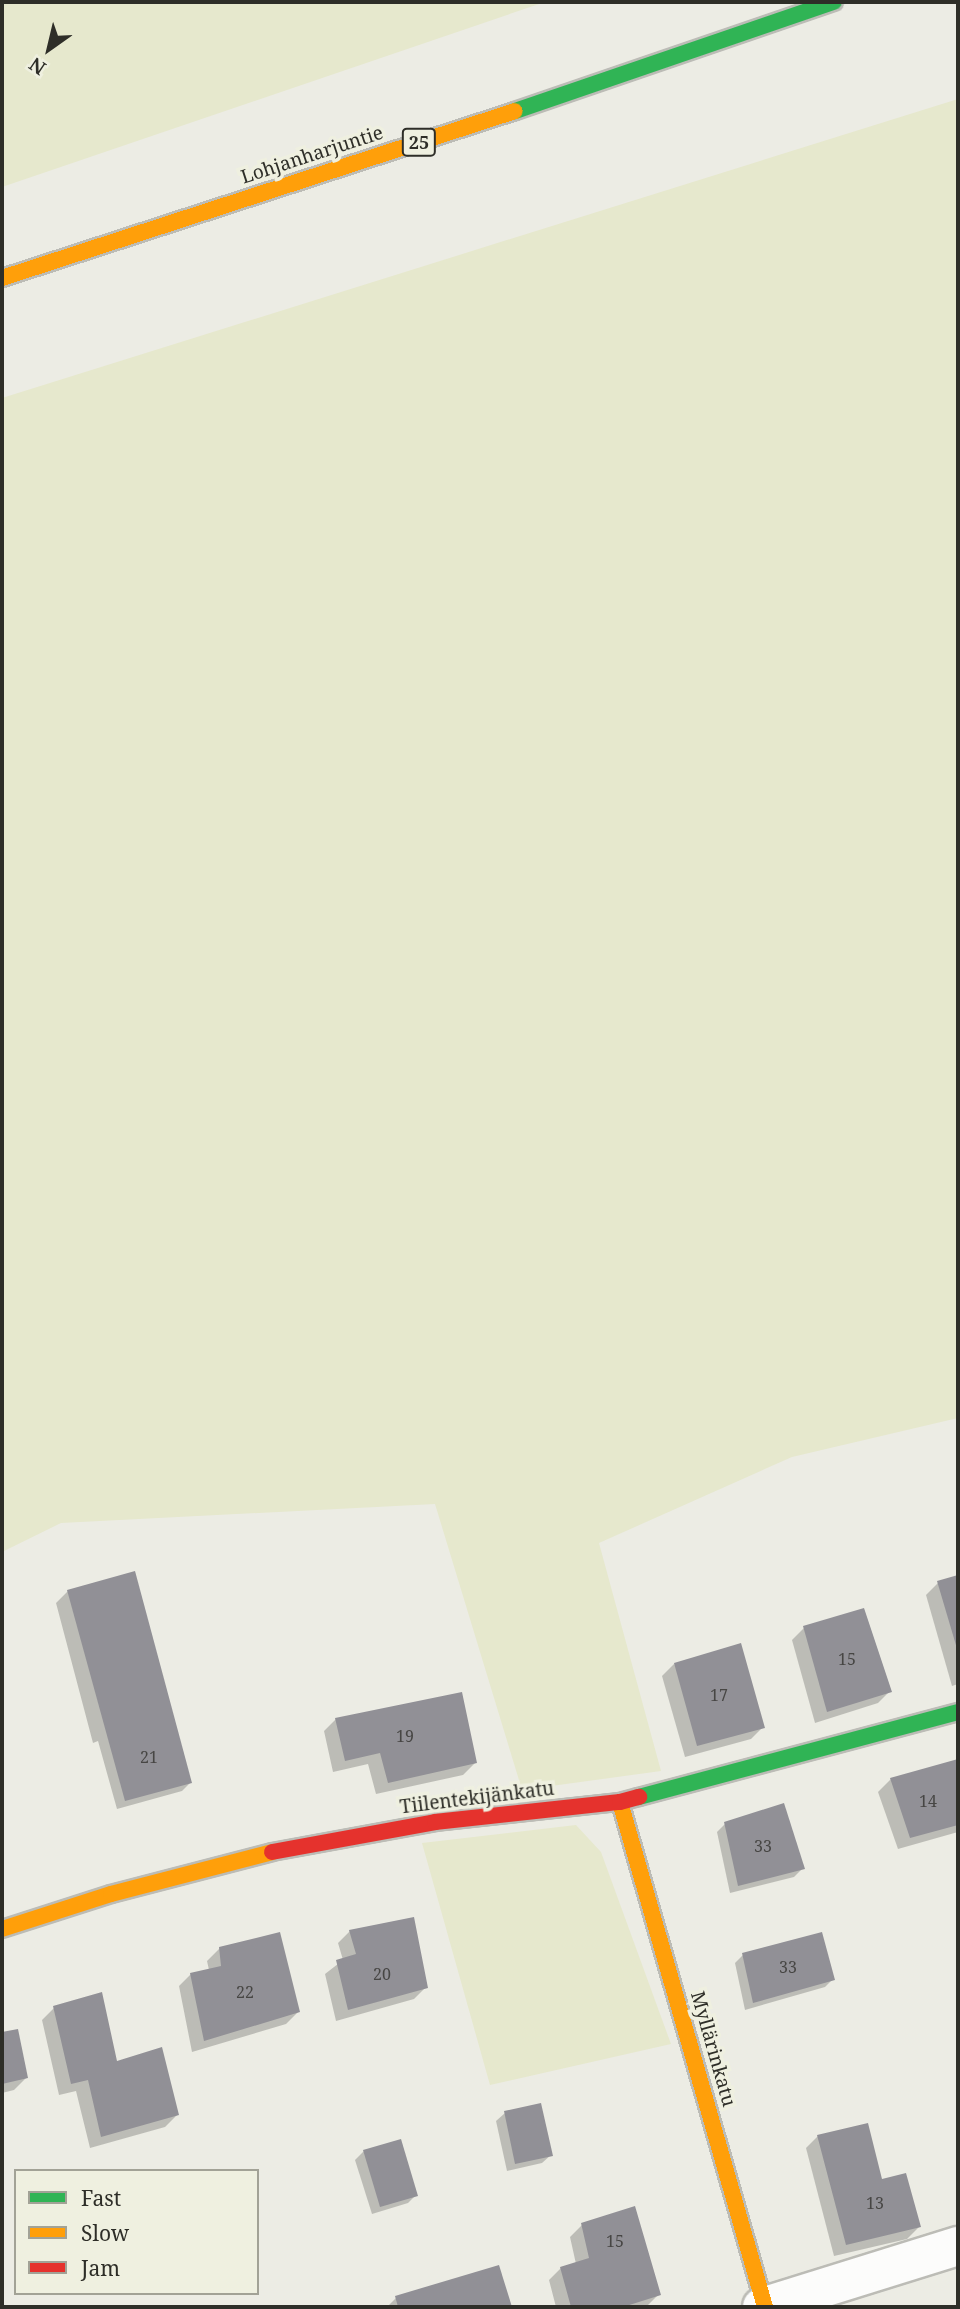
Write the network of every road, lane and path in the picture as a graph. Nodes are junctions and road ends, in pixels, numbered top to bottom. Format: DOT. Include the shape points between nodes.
graph roads {
  1 [pos="834,2"];
  2 [pos="2,278"];
  3 [pos="958,1713"];
  4 [pos="620,1802"];
  5 [pos="2,1929"];
  6 [pos="958,2246"];
  7 [pos="764,2307"];
  1 -- 2 [label="main road, Lohjanharjuntie / 25"];
  3 -- 4 [label="main road, Tiilentekijänkatu"];
  4 -- 5 [label="main road, Tiilentekijänkatu" via="435,1822 268,1853 111,1894"];
  4 -- 7 [label="main road, Myllärinkatu"];
  6 -- 7 [label="street"];
}
